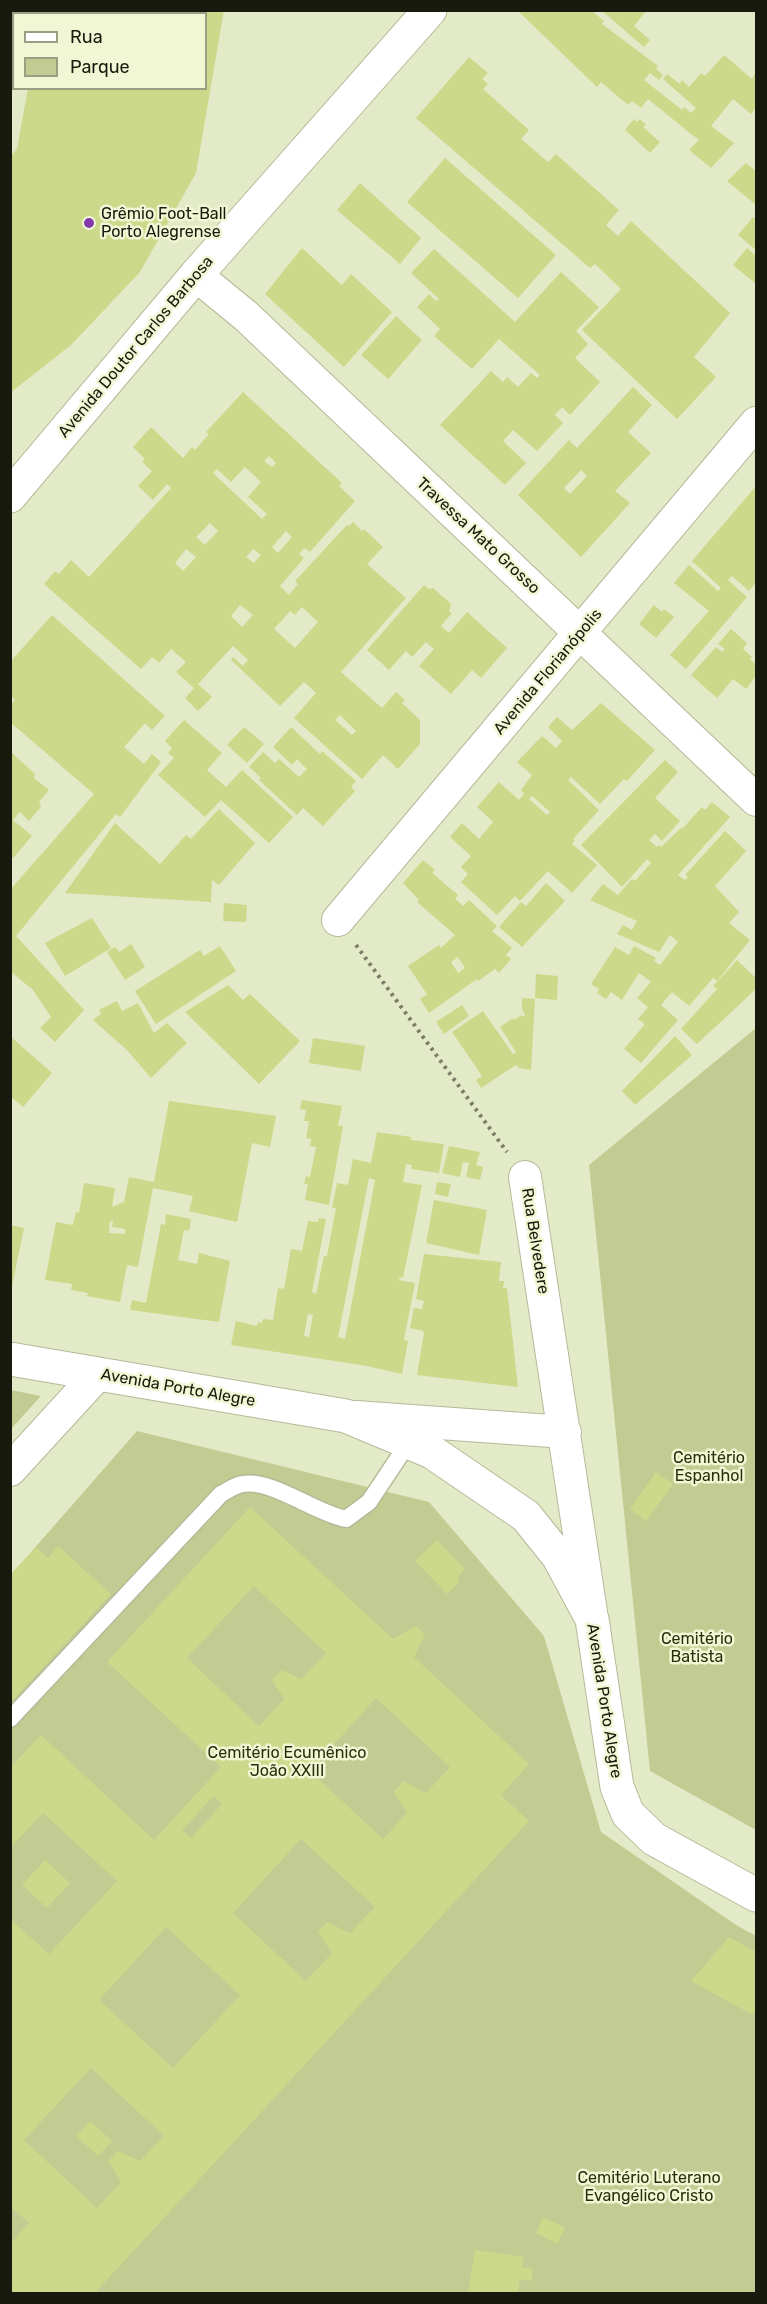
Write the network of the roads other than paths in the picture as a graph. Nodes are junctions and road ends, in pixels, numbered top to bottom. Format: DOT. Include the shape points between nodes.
graph roads {
  1 [pos="430,10"];
  2 [pos="196,275"];
  3 [pos="756,423"];
  4 [pos="10,496"];
  5 [pos="581,633"];
  6 [pos="756,800"];
  7 [pos="338,920"];
  8 [pos="525,1177"];
  9 [pos="10,1359"];
  10 [pos="98,1374"];
  11 [pos="346,1416"];
  12 [pos="565,1432"];
  13 [pos="409,1442"];
  14 [pos="10,1470"];
  15 [pos="592,1619"];
  16 [pos="10,1719"];
  17 [pos="756,1895"];
  1 -- 2 [label="street, Avenida Doutor Carlos Barbosa"];
  2 -- 4 [label="street, Avenida Doutor Carlos Barbosa"];
  2 -- 5 [label="street, Travessa Mato Grosso" via="246,316"];
  3 -- 5 [label="street, Avenida Florianópolis"];
  5 -- 6 [label="street, Travessa Mato Grosso"];
  5 -- 7 [label="street, Avenida Florianópolis"];
  8 -- 12 [label="street, Rua Belvedere"];
  9 -- 10 [label="street, Avenida Porto Alegre"];
  10 -- 11 [label="street, Avenida Porto Alegre"];
  10 -- 14 [label="street"];
  11 -- 12 [label="street, Avenida Porto Alegre"];
  11 -- 13 [label="street, Avenida Porto Alegre"];
  12 -- 15 [label="street, Rua Belvedere"];
  13 -- 15 [label="street, Avenida Porto Alegre" via="432,1452 526,1516 558,1556"];
  13 -- 16 [label="lane" via="369,1502 346,1520 262,1485 242,1484 221,1494"];
  15 -- 17 [label="street, Avenida Porto Alegre" via="617,1787 628,1814 654,1839"];
}
